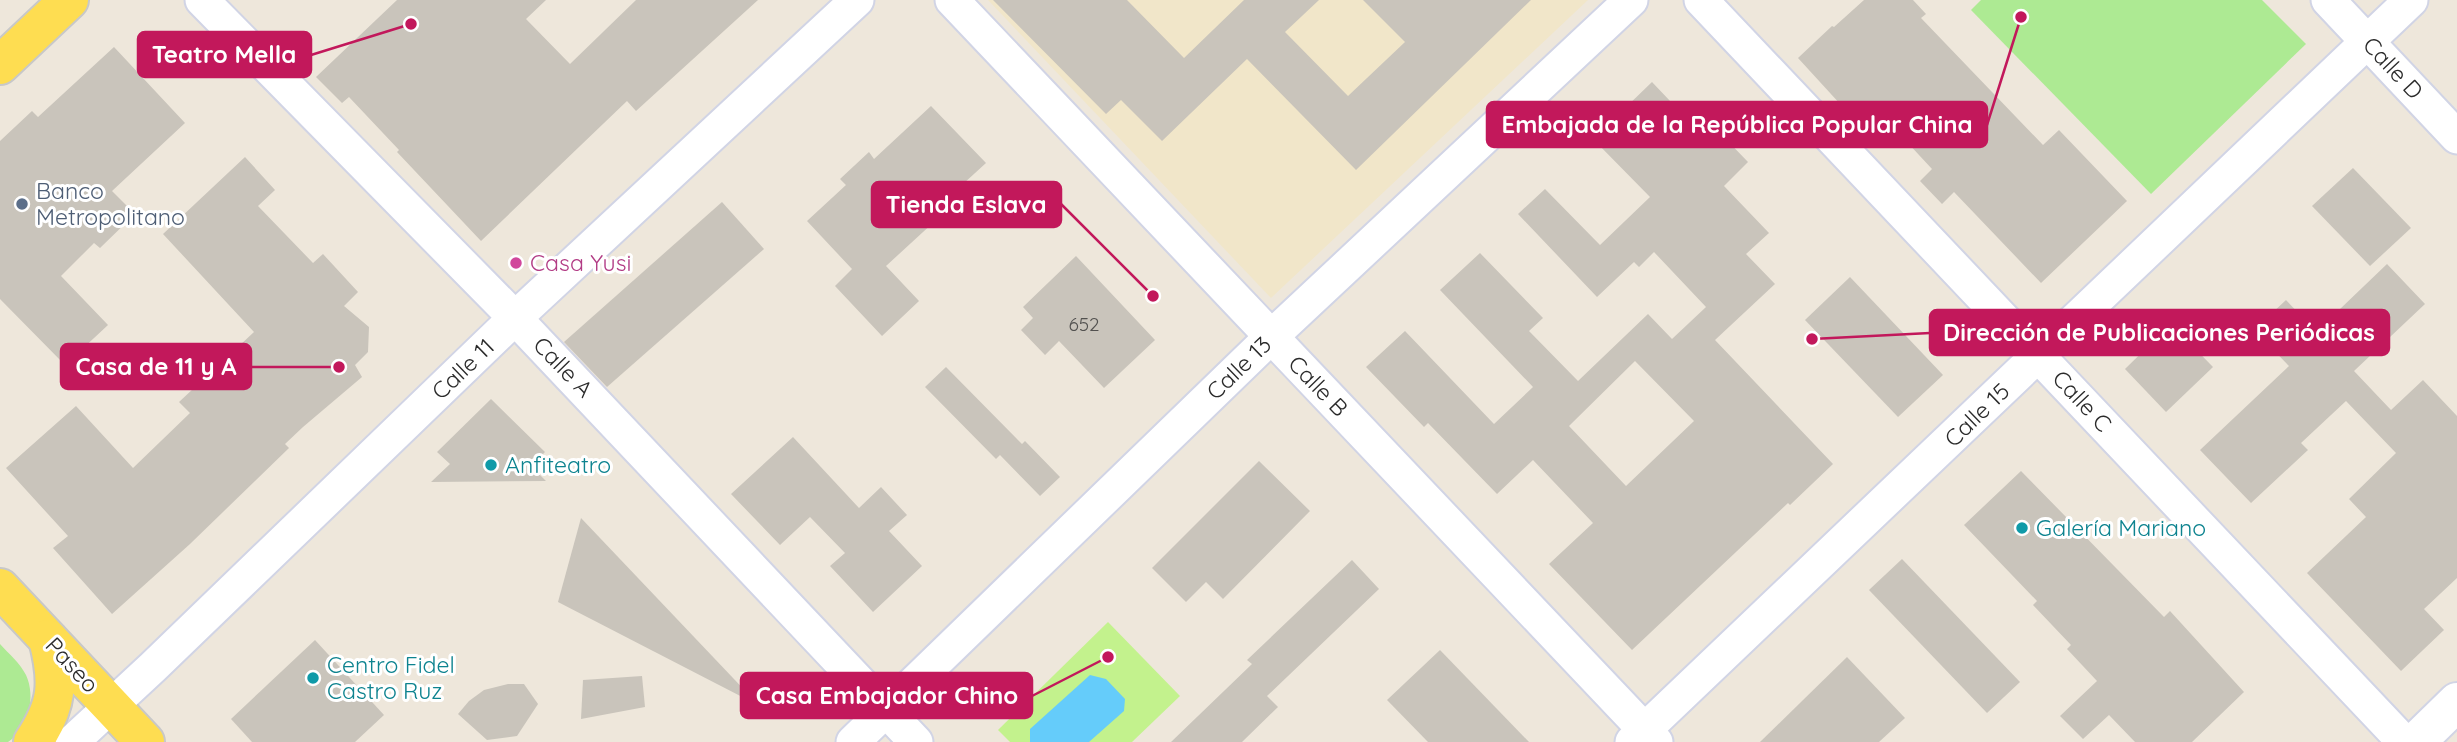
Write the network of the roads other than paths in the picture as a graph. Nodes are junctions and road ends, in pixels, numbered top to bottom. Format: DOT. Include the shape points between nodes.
graph roads {
  1 [pos="69,0"];
  2 [pos="202,0"];
  3 [pos="857,0"];
  4 [pos="952,0"];
  5 [pos="1631,0"];
  6 [pos="1701,0"];
  7 [pos="2328,0"];
  8 [pos="2411,0"];
  9 [pos="2368,41"];
  10 [pos="0,65"];
  11 [pos="2457,137"];
  12 [pos="515,318"];
  13 [pos="1271,337"];
  14 [pos="2039,356"];
  15 [pos="0,588"];
  16 [pos="48,639"];
  17 [pos="2457,702"];
  18 [pos="111,707"];
  19 [pos="887,711"];
  20 [pos="1644,738"];
  21 [pos="33,742"];
  22 [pos="72,742"];
  23 [pos="145,742"];
  24 [pos="853,742"];
  25 [pos="916,742"];
  26 [pos="2404,742"];
  27 [pos="2416,742"];
  1 -- 10 [label="main road"];
  2 -- 12 [label="street, Calle A"];
  3 -- 12 [label="street, Calle 11"];
  4 -- 13 [label="street, Calle B"];
  5 -- 13 [label="street, Calle 13"];
  6 -- 14 [label="street, Calle C"];
  7 -- 9 [label="street, Calle D"];
  8 -- 9 [label="street, Calle 15"];
  9 -- 11 [label="street, Calle D"];
  9 -- 14 [label="street, Calle 15"];
  12 -- 18 [label="street, Calle 11"];
  12 -- 19 [label="street, Calle A"];
  13 -- 19 [label="street, Calle 13"];
  13 -- 20 [label="street, Calle B"];
  14 -- 20 [label="street, Calle 15"];
  14 -- 26 [label="street, Calle C"];
  15 -- 16 [label="main road, Paseo"];
  16 -- 18 [label="main road, Paseo"];
  16 -- 21 [label="main road" via="55,697"];
  17 -- 27 [label="street"];
  18 -- 22 [label="street, Calle 11"];
  18 -- 23 [label="main road, Paseo"];
  19 -- 24 [label="street, Calle 13"];
  19 -- 25 [label="street, Calle A"];
}
